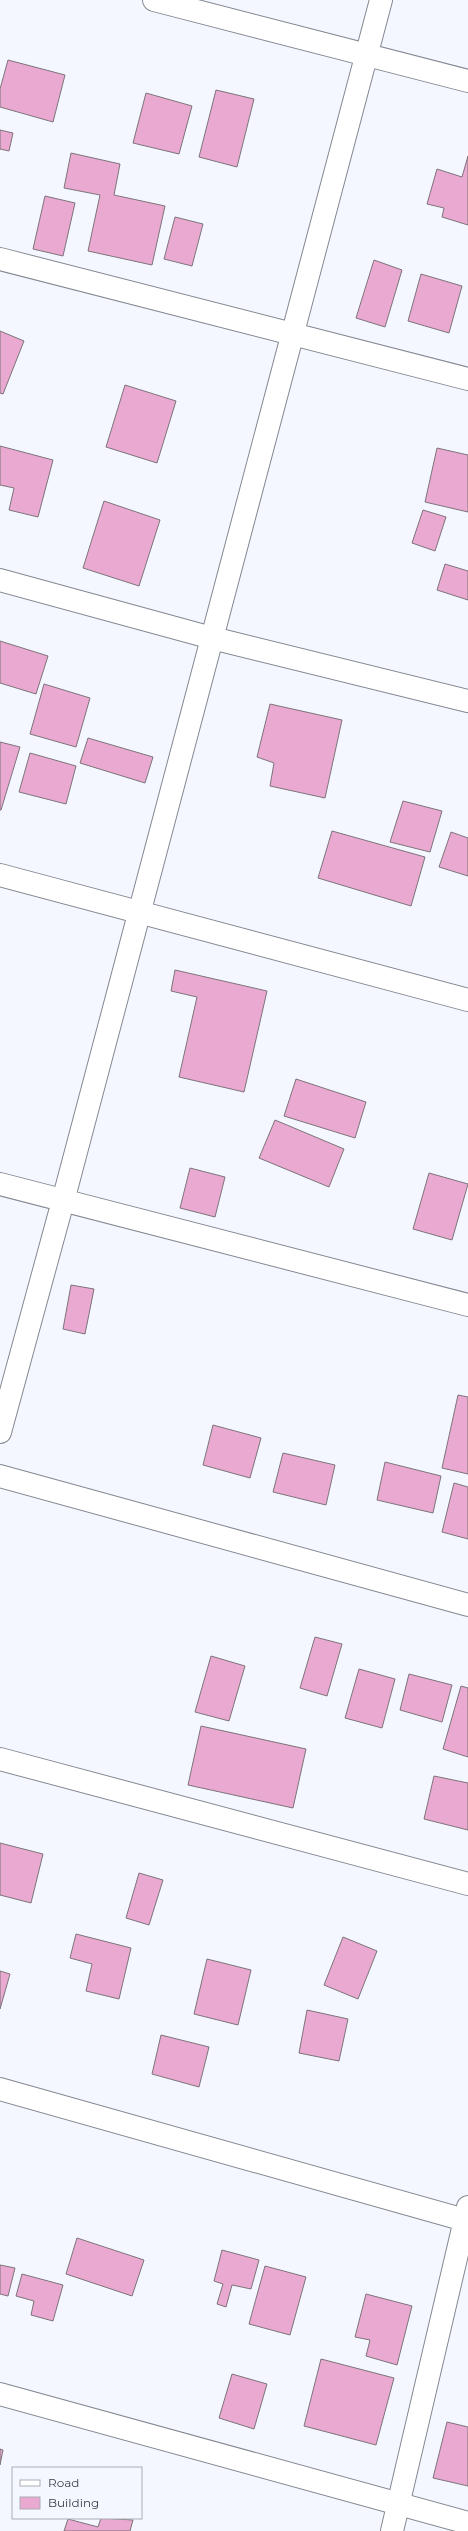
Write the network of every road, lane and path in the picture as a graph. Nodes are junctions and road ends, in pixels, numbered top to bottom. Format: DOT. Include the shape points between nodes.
graph roads {
  1 [pos="154,0"];
  2 [pos="381,0"];
  3 [pos="365,55"];
  4 [pos="468,81"];
  5 [pos="0,259"];
  6 [pos="292,333"];
  7 [pos="468,380"];
  8 [pos="0,580"];
  9 [pos="212,638"];
  10 [pos="468,701"];
  11 [pos="0,875"];
  12 [pos="139,913"];
  13 [pos="468,1000"];
  14 [pos="0,1184"];
  15 [pos="63,1201"];
  16 [pos="468,1305"];
  17 [pos="0,1432"];
  18 [pos="0,1476"];
  19 [pos="468,1605"];
  20 [pos="0,1759"];
  21 [pos="468,1884"];
  22 [pos="0,2089"];
  23 [pos="467,2216"];
  24 [pos="0,2394"];
  25 [pos="398,2505"];
  26 [pos="468,2523"];
  27 [pos="392,2531"];
  1 -- 3 [label="street"];
  2 -- 3 [label="street"];
  3 -- 4 [label="street"];
  3 -- 6 [label="street"];
  5 -- 6 [label="street"];
  6 -- 7 [label="street"];
  6 -- 9 [label="street"];
  8 -- 9 [label="street"];
  9 -- 10 [label="street"];
  9 -- 12 [label="street"];
  11 -- 12 [label="street"];
  12 -- 13 [label="street"];
  12 -- 15 [label="street"];
  14 -- 15 [label="street"];
  15 -- 16 [label="street"];
  15 -- 17 [label="street"];
  18 -- 19 [label="street"];
  20 -- 21 [label="street"];
  22 -- 23 [label="street"];
  23 -- 25 [label="street"];
  24 -- 25 [label="street"];
  25 -- 26 [label="street"];
  25 -- 27 [label="street"];
}
